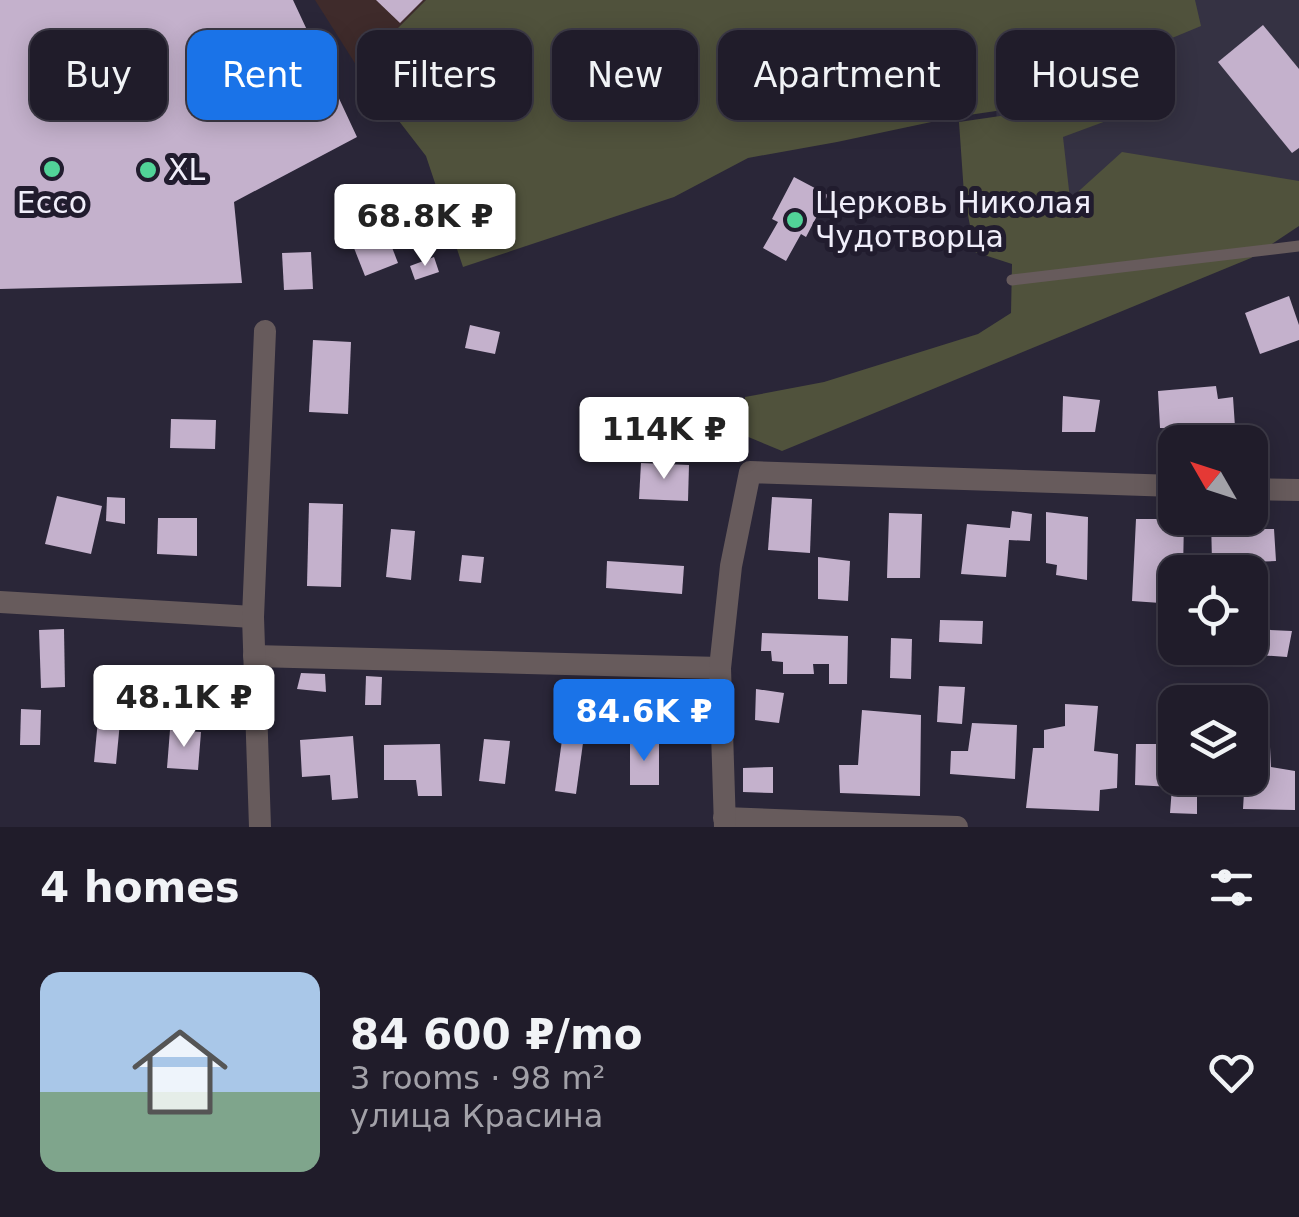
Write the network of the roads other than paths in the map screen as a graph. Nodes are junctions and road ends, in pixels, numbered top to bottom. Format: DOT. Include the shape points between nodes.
graph roads {
  1 [pos="1299,246"];
  2 [pos="1012,280"];
  3 [pos="265,331"];
  4 [pos="1158,485"];
  5 [pos="1268,489"];
  6 [pos="1299,490"];
  7 [pos="0,602"];
  8 [pos="253,617"];
  9 [pos="254,656"];
  10 [pos="720,668"];
  11 [pos="724,822"];
  12 [pos="260,827"];
  13 [pos="958,827"];
  1 -- 2 [label="lane"];
  3 -- 8 [label="street"];
  4 -- 10 [label="street" via="750,472 730,566"];
  5 -- 6 [label="street"];
  7 -- 8 [label="street"];
  8 -- 9 [label="street"];
  9 -- 10 [label="street"];
  9 -- 12 [label="street"];
  10 -- 11 [label="street"];
  11 -- 13 [label="street"];
}
